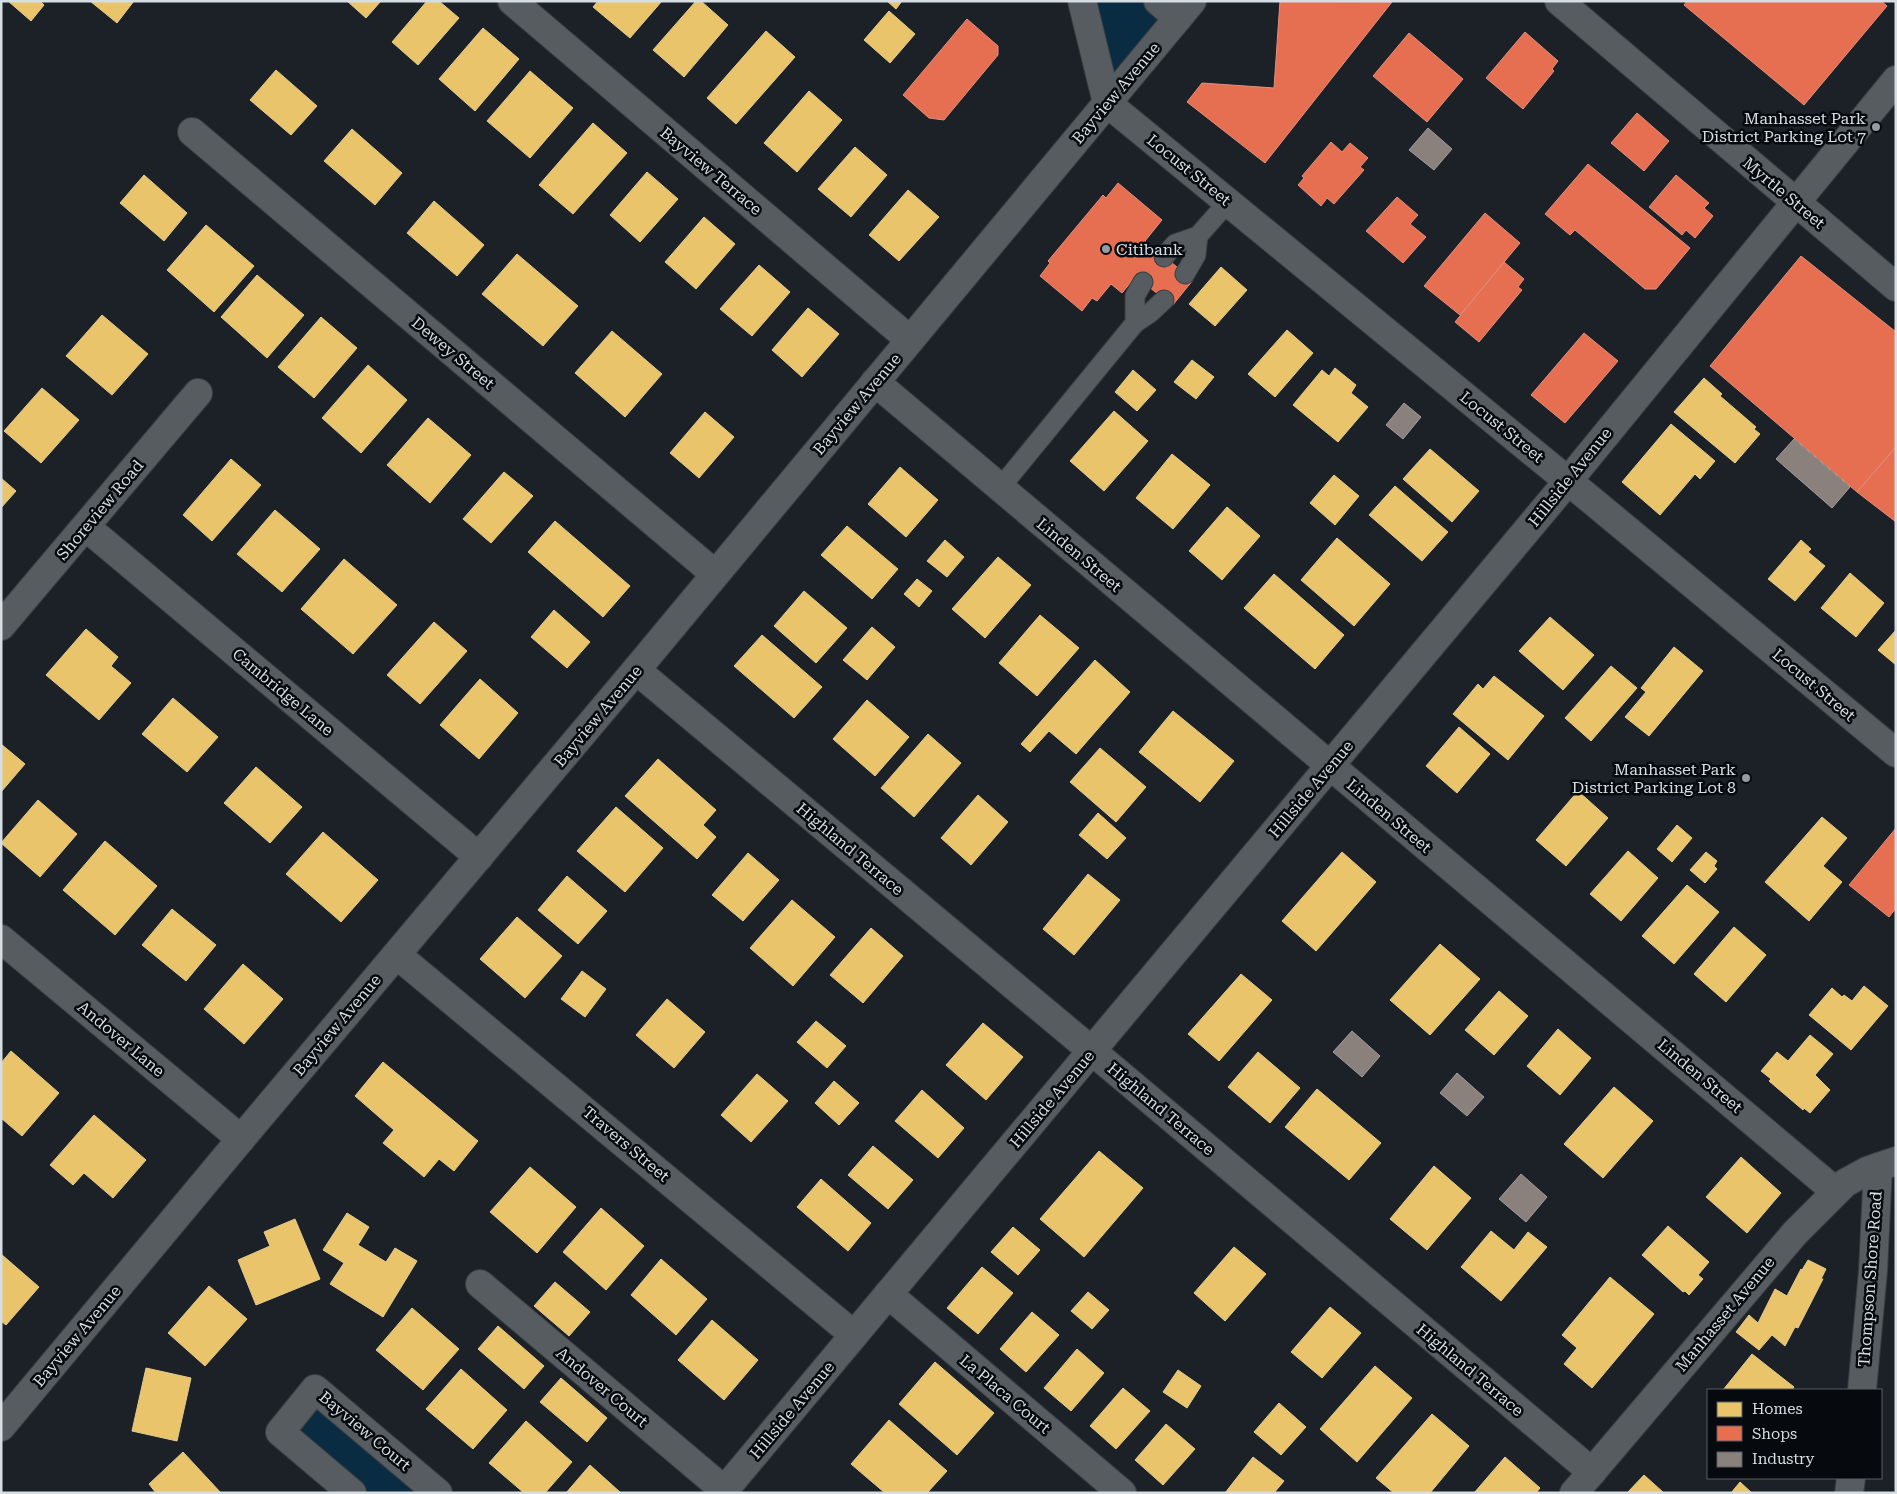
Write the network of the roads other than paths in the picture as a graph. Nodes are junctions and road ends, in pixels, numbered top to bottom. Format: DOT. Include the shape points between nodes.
graph roads {
  1 [pos="512,1"];
  2 [pos="1082,1"];
  3 [pos="1559,1"];
  4 [pos="1176,7"];
  5 [pos="1896,80"];
  6 [pos="1107,103"];
  7 [pos="192,132"];
  8 [pos="1228,202"];
  9 [pos="1795,202"];
  10 [pos="1198,236"];
  11 [pos="1164,257"];
  12 [pos="1186,274"];
  13 [pos="1143,282"];
  14 [pos="1896,287"];
  15 [pos="1164,300"];
  16 [pos="1135,323"];
  17 [pos="910,340"];
  18 [pos="875,382"];
  19 [pos="198,393"];
  20 [pos="1568,481"];
  21 [pos="1000,488"];
  22 [pos="86,527"];
  23 [pos="715,574"];
  24 [pos="1,626"];
  25 [pos="636,670"];
  26 [pos="1896,753"];
  27 [pos="1330,766"];
  28 [pos="479,857"];
  29 [pos="1,939"];
  30 [pos="396,955"];
  31 [pos="1092,1051"];
  32 [pos="241,1139"];
  33 [pos="1887,1164"];
  34 [pos="1835,1191"];
  35 [pos="480,1284"];
  36 [pos="888,1294"];
  37 [pos="854,1335"];
  38 [pos="1862,1389"];
  39 [pos="2,1426"];
  40 [pos="1592,1472"];
  41 [pos="1851,1479"];
  42 [pos="723,1492"];
  43 [pos="352,1493"];
  44 [pos="438,1493"];
  45 [pos="1122,1493"];
  46 [pos="1574,1493"];
  47 [pos="1849,1493"];
  1 -- 17 [label="street, Bayview Terrace"];
  2 -- 6 [label="street"];
  3 -- 9 [label="street, Myrtle Street"];
  4 -- 6 [label="street, Bayview Avenue"];
  5 -- 9 [label="street, Hillside Avenue"];
  6 -- 8 [label="street, Locust Street"];
  6 -- 17 [label="street, Bayview Avenue"];
  7 -- 23 [label="street, Dewey Street"];
  8 -- 10 [label="lane"];
  8 -- 20 [label="street, Locust Street"];
  9 -- 14 [label="street, Myrtle Street"];
  9 -- 20 [label="street, Hillside Avenue"];
  10 -- 11 [label="lane" via="1175,244"];
  10 -- 12 [label="lane" via="1196,255"];
  13 -- 16 [label="lane" via="1135,296"];
  15 -- 16 [label="lane"];
  16 -- 21 [label="lane"];
  17 -- 18 [label="street, Bayview Avenue"];
  18 -- 21 [label="street, Linden Street"];
  18 -- 23 [label="street, Bayview Avenue"];
  19 -- 22 [label="street, Shoreview Road"];
  20 -- 26 [label="street, Locust Street"];
  20 -- 27 [label="street, Hillside Avenue"];
  21 -- 27 [label="street, Linden Street"];
  22 -- 24 [label="street, Shoreview Road"];
  22 -- 28 [label="street, Cambridge Lane"];
  23 -- 25 [label="street, Bayview Avenue"];
  25 -- 28 [label="street, Bayview Avenue"];
  25 -- 31 [label="street, Highland Terrace"];
  27 -- 31 [label="street, Hillside Avenue"];
  27 -- 34 [label="street, Linden Street"];
  28 -- 30 [label="street, Bayview Avenue"];
  29 -- 32 [label="street, Andover Lane"];
  30 -- 32 [label="street, Bayview Avenue"];
  30 -- 37 [label="street, Travers Street"];
  31 -- 36 [label="street, Hillside Avenue"];
  31 -- 40 [label="street, Highland Terrace"];
  32 -- 39 [label="street, Bayview Avenue"];
  33 -- 34 [label="street, Manhasset Avenue" via="1855,1177"];
  33 -- 38 [label="street, Thompson Shore Road"];
  34 -- 40 [label="street, Manhasset Avenue" via="1795,1233"];
  35 -- 42 [label="street, Andover Court"];
  36 -- 37 [label="street, Hillside Avenue"];
  36 -- 45 [label="street, La Placa Court"];
  37 -- 42 [label="street, Hillside Avenue"];
  40 -- 46 [label="street, Manhasset Avenue"];
  41 -- 47 [label="street"];
  43 -- 44 [label="street, Bayview Court" via="280,1432 315,1389"];
}
